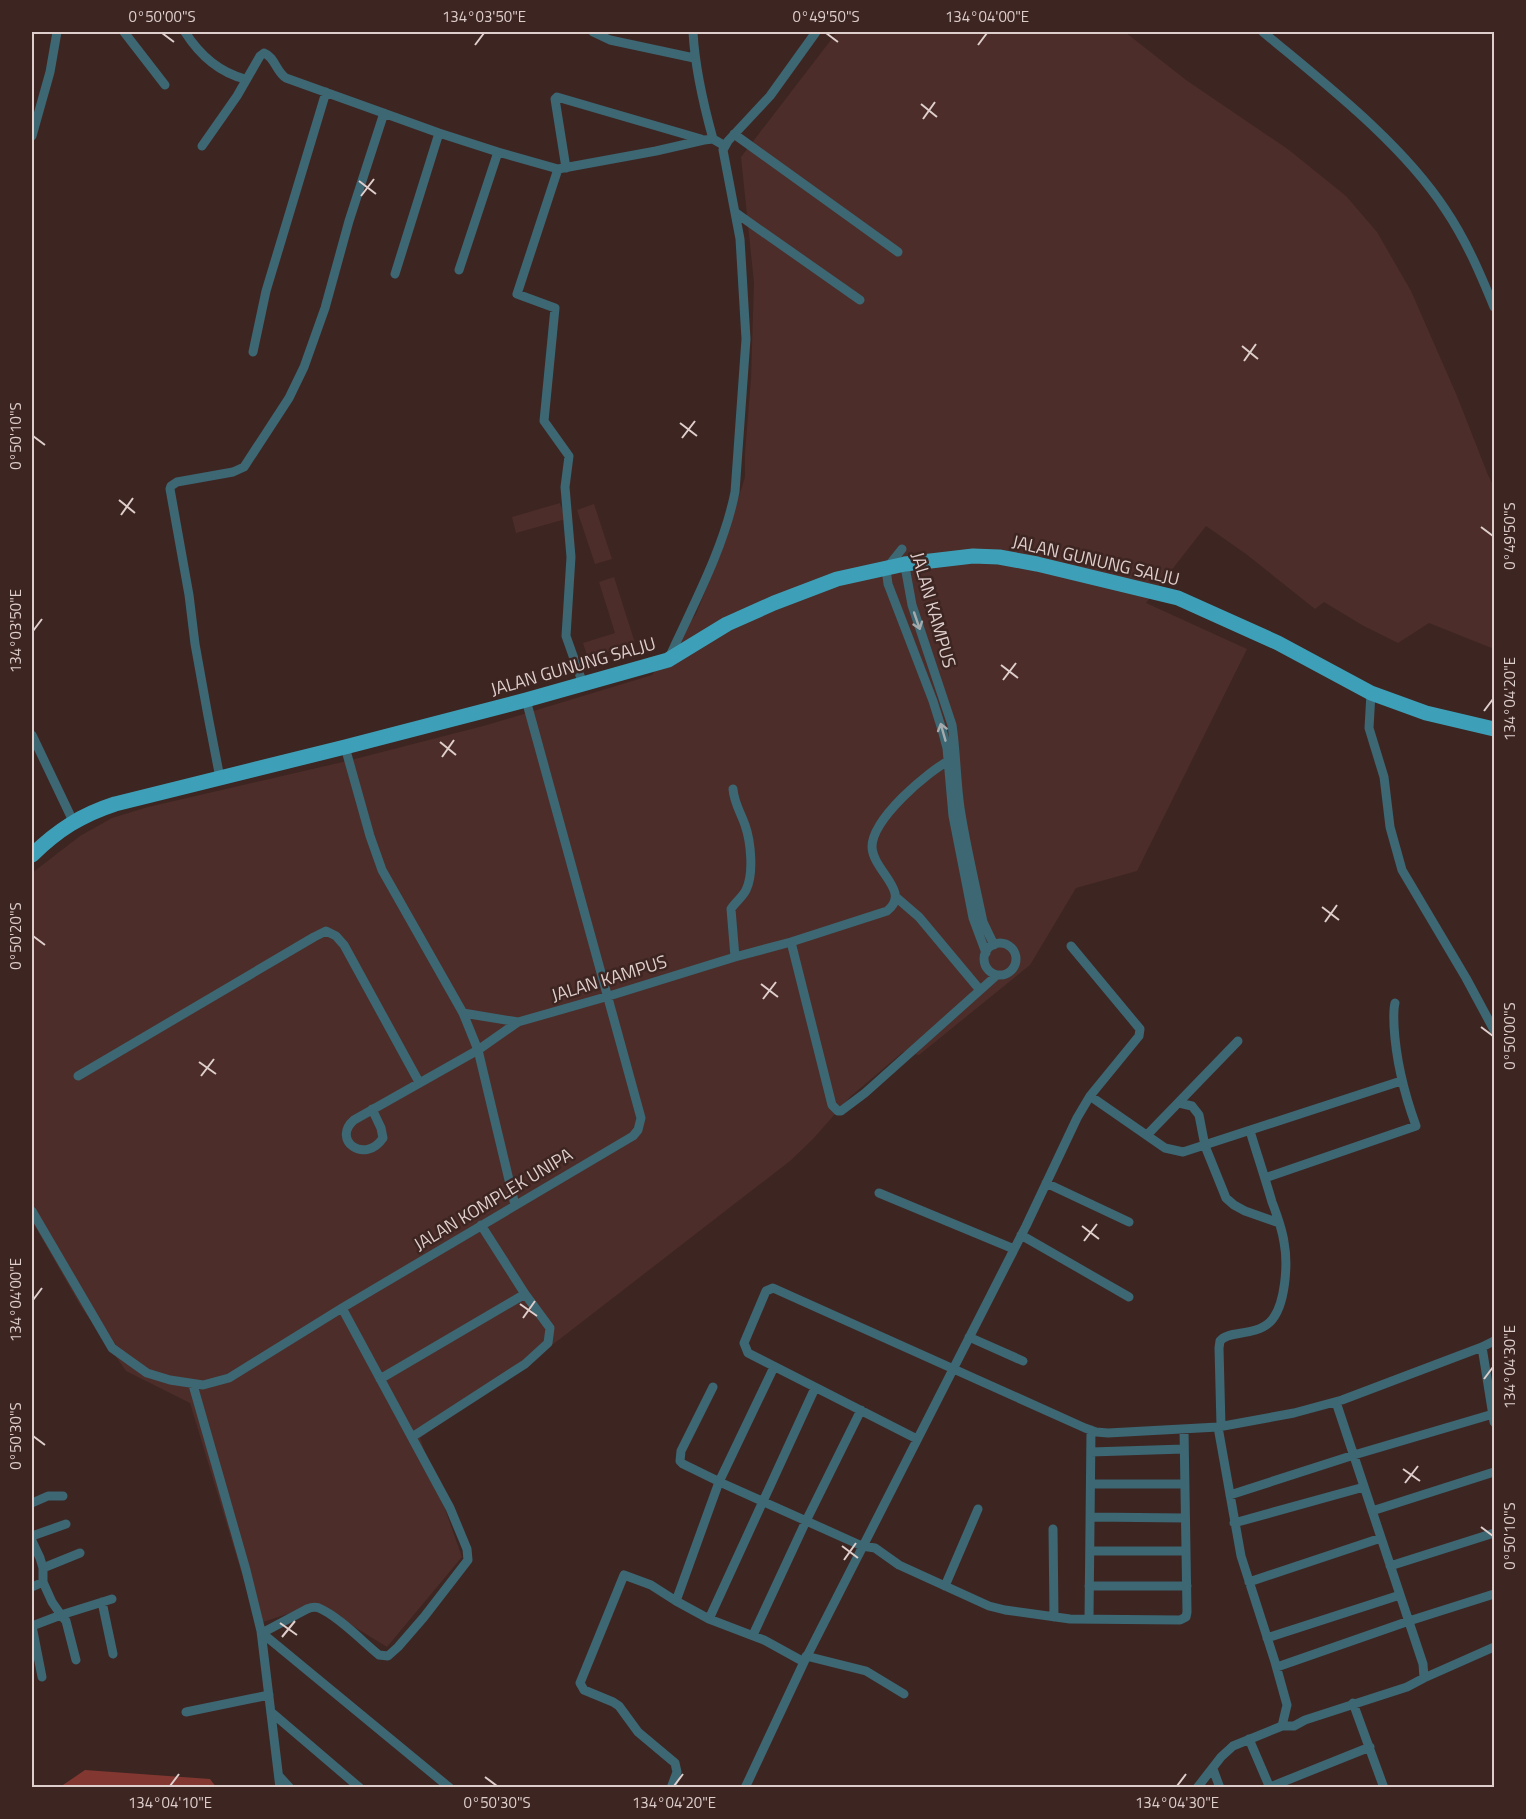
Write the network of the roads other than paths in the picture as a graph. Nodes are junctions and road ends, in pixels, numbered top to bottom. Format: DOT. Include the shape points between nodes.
graph roads {
  1 [pos="57,32"];
  2 [pos="124,32"];
  3 [pos="185,32"];
  4 [pos="593,32"];
  5 [pos="693,32"];
  6 [pos="816,32"];
  7 [pos="1263,32"];
  8 [pos="694,58"];
  9 [pos="245,79"];
  10 [pos="165,85"];
  11 [pos="326,92"];
  12 [pos="384,112"];
  13 [pos="439,133"];
  14 [pos="734,134"];
  15 [pos="32,136"];
  16 [pos="708,139"];
  17 [pos="202,146"];
  18 [pos="725,146"];
  19 [pos="498,152"];
  20 [pos="562,168"];
  21 [pos="736,213"];
  22 [pos="898,252"];
  23 [pos="459,270"];
  24 [pos="395,274"];
  25 [pos="860,300"];
  26 [pos="1494,307"];
  27 [pos="253,352"];
  28 [pos="905,564"];
  29 [pos="886,569"];
  30 [pos="668,660"];
  31 [pos="583,684"];
  32 [pos="1371,693"];
  33 [pos="526,700"];
  34 [pos="1494,729"];
  35 [pos="32,735"];
  36 [pos="345,747"];
  37 [pos="951,760"];
  38 [pos="928,776"];
  39 [pos="220,778"];
  40 [pos="953,781"];
  41 [pos="733,789"];
  42 [pos="73,821"];
  43 [pos="32,855"];
  44 [pos="897,898"];
  45 [pos="974,899"];
  46 [pos="791,942"];
  47 [pos="994,945"];
  48 [pos="1071,946"];
  49 [pos="986,953"];
  50 [pos="735,957"];
  51 [pos="997,975"];
  52 [pos="980,990"];
  53 [pos="609,996"];
  54 [pos="1395,1003"];
  55 [pos="463,1013"];
  56 [pos="518,1022"];
  57 [pos="1494,1030"];
  58 [pos="1238,1041"];
  59 [pos="478,1050"];
  60 [pos="78,1076"];
  61 [pos="1401,1081"];
  62 [pos="419,1082"];
  63 [pos="1090,1096"];
  64 [pos="1179,1103"];
  65 [pos="372,1109"];
  66 [pos="1250,1131"];
  67 [pos="1147,1135"];
  68 [pos="1205,1146"];
  69 [pos="1265,1178"];
  70 [pos="1046,1184"];
  71 [pos="879,1193"];
  72 [pos="515,1205"];
  73 [pos="32,1211"];
  74 [pos="1129,1222"];
  75 [pos="1279,1223"];
  76 [pos="481,1225"];
  77 [pos="1021,1235"];
  78 [pos="1014,1250"];
  79 [pos="525,1294"];
  80 [pos="1130,1297"];
  81 [pos="342,1308"];
  82 [pos="969,1337"];
  83 [pos="1494,1341"];
  84 [pos="1482,1347"];
  85 [pos="1023,1361"];
  86 [pos="774,1367"];
  87 [pos="953,1370"];
  88 [pos="380,1378"];
  89 [pos="193,1385"];
  90 [pos="713,1388"];
  91 [pos="815,1388"];
  92 [pos="1336,1402"];
  93 [pos="861,1410"];
  94 [pos="1494,1418"];
  95 [pos="1220,1427"];
  96 [pos="1184,1429"];
  97 [pos="1091,1430"];
  98 [pos="412,1437"];
  99 [pos="918,1439"];
  100 [pos="1184,1449"];
  101 [pos="1091,1452"];
  102 [pos="1354,1455"];
  103 [pos="1494,1472"];
  104 [pos="719,1482"];
  105 [pos="1091,1484"];
  106 [pos="1185,1484"];
  107 [pos="1364,1487"];
  108 [pos="1230,1495"];
  109 [pos="63,1496"];
  110 [pos="762,1501"];
  111 [pos="32,1503"];
  112 [pos="978,1509"];
  113 [pos="1372,1511"];
  114 [pos="1090,1516"];
  115 [pos="1185,1518"];
  116 [pos="806,1521"];
  117 [pos="1234,1523"];
  118 [pos="66,1524"];
  119 [pos="1053,1529"];
  120 [pos="1494,1533"];
  121 [pos="32,1536"];
  122 [pos="1381,1538"];
  123 [pos="32,1541"];
  124 [pos="862,1546"];
  125 [pos="1090,1551"];
  126 [pos="1186,1551"];
  127 [pos="80,1553"];
  128 [pos="1390,1566"];
  129 [pos="43,1568"];
  130 [pos="43,1582"];
  131 [pos="1249,1582"];
  132 [pos="945,1586"];
  133 [pos="1089,1586"];
  134 [pos="1186,1586"];
  135 [pos="32,1587"];
  136 [pos="1494,1594"];
  137 [pos="1400,1595"];
  138 [pos="676,1601"];
  139 [pos="61,1615"];
  140 [pos="1054,1617"];
  141 [pos="710,1618"];
  142 [pos="1089,1619"];
  143 [pos="1409,1621"];
  144 [pos="262,1632"];
  145 [pos="753,1635"];
  146 [pos="1267,1638"];
  147 [pos="1494,1647"];
  148 [pos="112,1654"];
  149 [pos="805,1659"];
  150 [pos="76,1660"];
  151 [pos="1277,1667"];
  152 [pos="42,1677"];
  153 [pos="1424,1678"];
  154 [pos="904,1694"];
  155 [pos="268,1695"];
  156 [pos="1353,1703"];
  157 [pos="186,1712"];
  158 [pos="271,1712"];
  159 [pos="1282,1726"];
  160 [pos="1249,1739"];
  161 [pos="1370,1748"];
  162 [pos="1213,1769"];
  163 [pos="279,1776"];
  164 [pos="1270,1787"];
  165 [pos="280,1788"];
  166 [pos="290,1788"];
  167 [pos="360,1788"];
  168 [pos="450,1788"];
  169 [pos="671,1788"];
  170 [pos="745,1788"];
  171 [pos="1197,1788"];
  172 [pos="1220,1788"];
  173 [pos="1384,1788"];
  1 -- 15 [label="street"];
  2 -- 10 [label="street"];
  3 -- 9 [label="street" via="203,57"];
  4 -- 8 [label="street" via="610,40"];
  5 -- 8 [label="street"];
  6 -- 14 [label="street" via="770,96"];
  7 -- 26 [label="street" via="1406,159 1455,224"];
  8 -- 16 [label="street"];
  9 -- 11 [label="street" via="264,53 283,76"];
  9 -- 17 [label="street"];
  11 -- 12 [label="street"];
  11 -- 27 [label="street" via="266,291"];
  12 -- 13 [label="street"];
  12 -- 39 [label="street" via="322,317 290,398 244,468 173,483 170,489"];
  13 -- 19 [label="street"];
  13 -- 24 [label="street"];
  14 -- 18 [label="street"];
  14 -- 22 [label="street"];
  16 -- 18 [label="street"];
  16 -- 20 [label="street"];
  16 -- 20 [label="street" via="557,98"];
  18 -- 21 [label="street" via="724,160"];
  19 -- 20 [label="street"];
  19 -- 23 [label="street"];
  20 -- 31 [label="street" via="517,294 555,308 544,421 569,456 565,487 571,557 566,636"];
  21 -- 25 [label="street"];
  21 -- 30 [label="street" via="746,339 735,492 723,537"];
  28 -- 29 [label="main road, JALAN GUNUNG SALJU"];
  28 -- 32 [label="main road, JALAN GUNUNG SALJU" via="999,557 1178,598 1278,642"];
  28 -- 37 [label="street, JALAN KAMPUS, one-way" via="912,605 955,741"];
  29 -- 30 [label="main road, JALAN GUNUNG SALJU" via="837,579 774,603 727,624"];
  37 -- 29 [label="street, JALAN KAMPUS, one-way" via="933,701 891,596"];
  30 -- 31 [label="main road, JALAN GUNUNG SALJU"];
  31 -- 33 [label="main road, JALAN GUNUNG SALJU"];
  32 -- 34 [label="main road, JALAN GUNUNG SALJU" via="1426,713"];
  32 -- 57 [label="street" via="1369,728 1384,777 1390,827 1402,870"];
  33 -- 36 [label="main road, JALAN GUNUNG SALJU"];
  33 -- 53 [label="street, JALAN KOMPLEK UNIPA"];
  35 -- 42 [label="street"];
  36 -- 39 [label="main road, JALAN GUNUNG SALJU"];
  36 -- 55 [label="street" via="382,870"];
  37 -- 38 [label="street"];
  37 -- 40 [label="street, JALAN KAMPUS"];
  38 -- 40 [label="street"];
  38 -- 44 [label="street" via="892,809 874,839 874,856"];
  39 -- 42 [label="main road, JALAN GUNUNG SALJU" via="115,804"];
  40 -- 45 [label="street, JALAN KAMPUS"];
  41 -- 50 [label="street" via="746,827 751,869 746,892 731,909"];
  42 -- 43 [label="main road, JALAN GUNUNG SALJU"];
  44 -- 46 [label="street, JALAN KAMPUS" via="887,911"];
  44 -- 52 [label="street" via="919,917"];
  45 -- 47 [label="street, JALAN KAMPUS"];
  45 -- 49 [label="street, JALAN KAMPUS" via="973,918"];
  46 -- 50 [label="street, JALAN KAMPUS"];
  46 -- 52 [label="street" via="832,1105 838,1111 866,1093"];
  47 -- 49 [label="street"];
  47 -- 51 [label="street" via="1008,945 1016,958 1012,970"];
  48 -- 63 [label="street" via="1141,1032"];
  49 -- 51 [label="street, JALAN KAMPUS" via="986,967"];
  50 -- 53 [label="street, JALAN KAMPUS"];
  51 -- 52 [label="street"];
  53 -- 56 [label="street, JALAN KAMPUS"];
  53 -- 72 [label="street, JALAN KOMPLEK UNIPA" via="641,1118 638,1130"];
  54 -- 61 [label="street" via="1395,1050"];
  55 -- 56 [label="street"];
  55 -- 59 [label="street"];
  56 -- 59 [label="street, JALAN KAMPUS"];
  58 -- 64 [label="street"];
  59 -- 62 [label="street, JALAN KAMPUS"];
  59 -- 72 [label="street"];
  60 -- 62 [label="street" via="326,931 344,945"];
  61 -- 66 [label="street"];
  61 -- 69 [label="street" via="1416,1126"];
  62 -- 65 [label="street, JALAN KAMPUS"];
  63 -- 67 [label="street"];
  63 -- 70 [label="street"];
  64 -- 67 [label="street"];
  64 -- 68 [label="street" via="1196,1110"];
  65 -- 65 [label="street" via="347,1129 347,1140 357,1150 368,1151 383,1138"];
  66 -- 68 [label="street"];
  66 -- 69 [label="street"];
  67 -- 68 [label="street" via="1175,1151"];
  68 -- 75 [label="street" via="1226,1198 1245,1211"];
  69 -- 75 [label="street"];
  70 -- 74 [label="street"];
  70 -- 77 [label="street"];
  71 -- 78 [label="street"];
  72 -- 76 [label="street, JALAN KOMPLEK UNIPA"];
  73 -- 89 [label="street, JALAN KOMPLEK UNIPA" via="112,1348 147,1373"];
  75 -- 95 [label="street" via="1286,1263 1277,1311 1259,1330 1227,1335 1220,1341"];
  76 -- 79 [label="street"];
  76 -- 81 [label="street, JALAN KOMPLEK UNIPA"];
  77 -- 78 [label="street"];
  77 -- 80 [label="street"];
  78 -- 82 [label="street"];
  79 -- 88 [label="street"];
  79 -- 98 [label="street" via="550,1328 548,1343 525,1365"];
  81 -- 88 [label="street"];
  81 -- 89 [label="street, JALAN KOMPLEK UNIPA" via="230,1378"];
  82 -- 85 [label="street"];
  82 -- 87 [label="street"];
  83 -- 84 [label="street"];
  84 -- 92 [label="street"];
  84 -- 94 [label="street"];
  86 -- 87 [label="street" via="748,1353 744,1343 763,1296 773,1288"];
  86 -- 91 [label="street"];
  86 -- 104 [label="street"];
  87 -- 97 [label="street"];
  87 -- 99 [label="street"];
  88 -- 98 [label="street"];
  89 -- 144 [label="street"];
  90 -- 104 [label="street" via="679,1457 683,1464"];
  91 -- 93 [label="street"];
  91 -- 110 [label="street"];
  92 -- 95 [label="street"];
  92 -- 102 [label="street"];
  93 -- 99 [label="street"];
  93 -- 116 [label="street"];
  94 -- 102 [label="street"];
  95 -- 96 [label="street"];
  95 -- 108 [label="street"];
  96 -- 97 [label="street" via="1108,1433"];
  96 -- 100 [label="street"];
  97 -- 101 [label="street"];
  98 -- 144 [label="street" via="450,1508 468,1554 465,1564 388,1656 379,1655 329,1613 313,1607"];
  99 -- 124 [label="street"];
  100 -- 101 [label="street"];
  100 -- 106 [label="street"];
  101 -- 105 [label="street"];
  102 -- 107 [label="street"];
  102 -- 108 [label="street"];
  103 -- 113 [label="street"];
  104 -- 110 [label="street"];
  104 -- 138 [label="street"];
  105 -- 106 [label="street"];
  105 -- 114 [label="street"];
  106 -- 115 [label="street"];
  107 -- 113 [label="street"];
  107 -- 117 [label="street"];
  108 -- 117 [label="street"];
  109 -- 111 [label="street" via="48,1496"];
  110 -- 116 [label="street"];
  110 -- 141 [label="street"];
  112 -- 132 [label="street"];
  113 -- 122 [label="street"];
  114 -- 115 [label="street"];
  114 -- 125 [label="street"];
  115 -- 126 [label="street"];
  116 -- 124 [label="street"];
  116 -- 145 [label="street"];
  117 -- 131 [label="street"];
  118 -- 121 [label="street"];
  119 -- 140 [label="street"];
  120 -- 128 [label="street"];
  122 -- 128 [label="street"];
  122 -- 131 [label="street"];
  123 -- 129 [label="street"];
  124 -- 132 [label="street" via="875,1548 899,1565"];
  124 -- 149 [label="street"];
  125 -- 126 [label="street"];
  125 -- 133 [label="street"];
  126 -- 134 [label="street"];
  127 -- 129 [label="street"];
  128 -- 137 [label="street"];
  129 -- 130 [label="street"];
  130 -- 135 [label="street"];
  130 -- 139 [label="street"];
  131 -- 146 [label="street"];
  132 -- 140 [label="street" via="1005,1610"];
  133 -- 134 [label="street"];
  133 -- 142 [label="street"];
  134 -- 142 [label="street" via="1187,1612 1183,1619"];
  136 -- 143 [label="street"];
  137 -- 143 [label="street"];
  137 -- 146 [label="street"];
  138 -- 141 [label="street"];
  138 -- 169 [label="street" via="651,1585 624,1575 580,1683 584,1690 619,1706 638,1732 675,1762 677,1772"];
  139 -- 148 [label="street" via="107,1601"];
  139 -- 150 [label="street"];
  139 -- 152 [label="street" via="32,1626"];
  140 -- 142 [label="street"];
  141 -- 145 [label="street"];
  143 -- 151 [label="street"];
  143 -- 153 [label="street"];
  144 -- 155 [label="street"];
  144 -- 168 [label="street"];
  145 -- 149 [label="street"];
  146 -- 151 [label="street"];
  147 -- 153 [label="street"];
  149 -- 154 [label="street" via="866,1671"];
  149 -- 170 [label="street"];
  151 -- 159 [label="street" via="1287,1705"];
  153 -- 156 [label="street"];
  155 -- 157 [label="street"];
  155 -- 158 [label="street"];
  156 -- 159 [label="street" via="1294,1726"];
  156 -- 161 [label="street"];
  158 -- 163 [label="street"];
  158 -- 167 [label="street"];
  159 -- 160 [label="street"];
  160 -- 162 [label="street" via="1233,1746"];
  160 -- 164 [label="street"];
  161 -- 164 [label="street"];
  161 -- 173 [label="street"];
  162 -- 171 [label="street"];
  162 -- 172 [label="street"];
  163 -- 165 [label="street"];
  163 -- 166 [label="street"];
}
